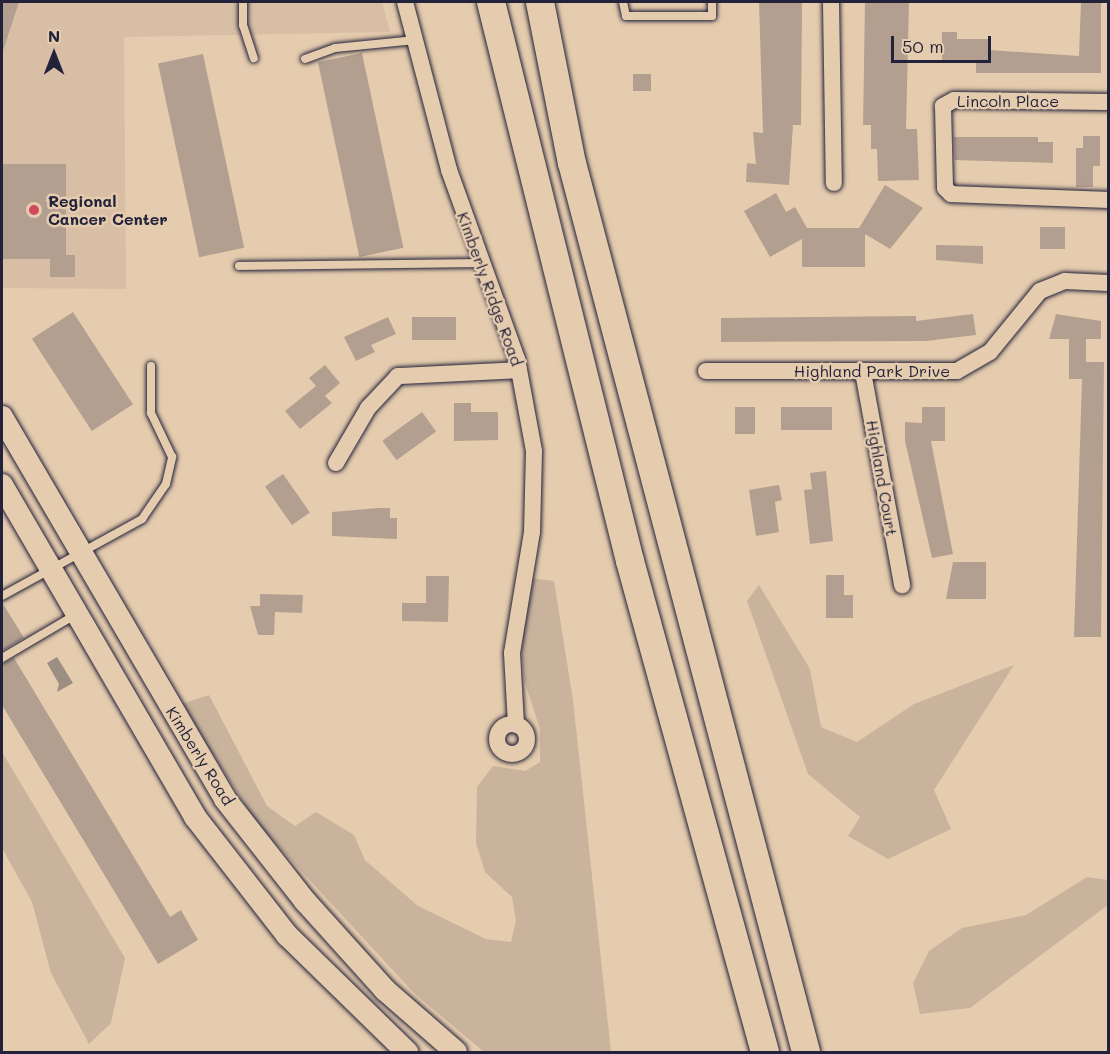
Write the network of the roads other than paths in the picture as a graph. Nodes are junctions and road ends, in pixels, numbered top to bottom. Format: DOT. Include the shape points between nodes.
graph roads {
  1 [pos="243,2"];
  2 [pos="405,2"];
  3 [pos="491,2"];
  4 [pos="540,2"];
  5 [pos="623,2"];
  6 [pos="712,2"];
  7 [pos="831,2"];
  8 [pos="417,40"];
  9 [pos="254,58"];
  10 [pos="305,59"];
  11 [pos="1108,102"];
  12 [pos="834,183"];
  13 [pos="1108,200"];
  14 [pos="479,263"];
  15 [pos="239,266"];
  16 [pos="1108,283"];
  17 [pos="151,366"];
  18 [pos="519,370"];
  19 [pos="706,371"];
  20 [pos="862,372"];
  21 [pos="2,417"];
  22 [pos="336,463"];
  23 [pos="2,485"];
  24 [pos="79,557"];
  25 [pos="49,569"];
  26 [pos="902,585"];
  27 [pos="2,596"];
  28 [pos="75,615"];
  29 [pos="2,658"];
  30 [pos="516,725"];
  31 [pos="407,1053"];
  32 [pos="456,1053"];
  33 [pos="765,1053"];
  34 [pos="806,1053"];
  1 -- 9 [label="lane" via="243,25"];
  2 -- 8 [label="street, Kimberly Ridge Road"];
  3 -- 33 [label="highway" via="630,561"];
  4 -- 34 [label="highway" via="584,209"];
  5 -- 6 [label="lane" via="626,16 712,16"];
  7 -- 12 [label="street"];
  8 -- 10 [label="lane" via="344,46"];
  8 -- 14 [label="street, Kimberly Ridge Road"];
  11 -- 13 [label="street, Lincoln Place" via="954,100 943,106 945,188 951,194"];
  14 -- 15 [label="lane"];
  14 -- 18 [label="street, Kimberly Ridge Road"];
  16 -- 20 [label="street, Highland Park Drive" via="1065,281 1040,291 971,367"];
  17 -- 24 [label="lane" via="151,413 172,457 166,484 142,519"];
  18 -- 22 [label="street" via="398,376 369,408"];
  18 -- 30 [label="street, Kimberly Ridge Road" via="535,485 512,653"];
  19 -- 20 [label="street, Highland Park Drive"];
  20 -- 26 [label="street, Highland Court"];
  21 -- 24 [label="main road, Kimberly Road"];
  23 -- 25 [label="main road"];
  24 -- 25 [label="lane"];
  24 -- 32 [label="main road, Kimberly Road" via="225,799 305,901 386,990"];
  25 -- 27 [label="lane"];
  25 -- 28 [label="main road"];
  28 -- 29 [label="lane"];
  28 -- 31 [label="main road" via="160,764 240,879 315,966"];
}
